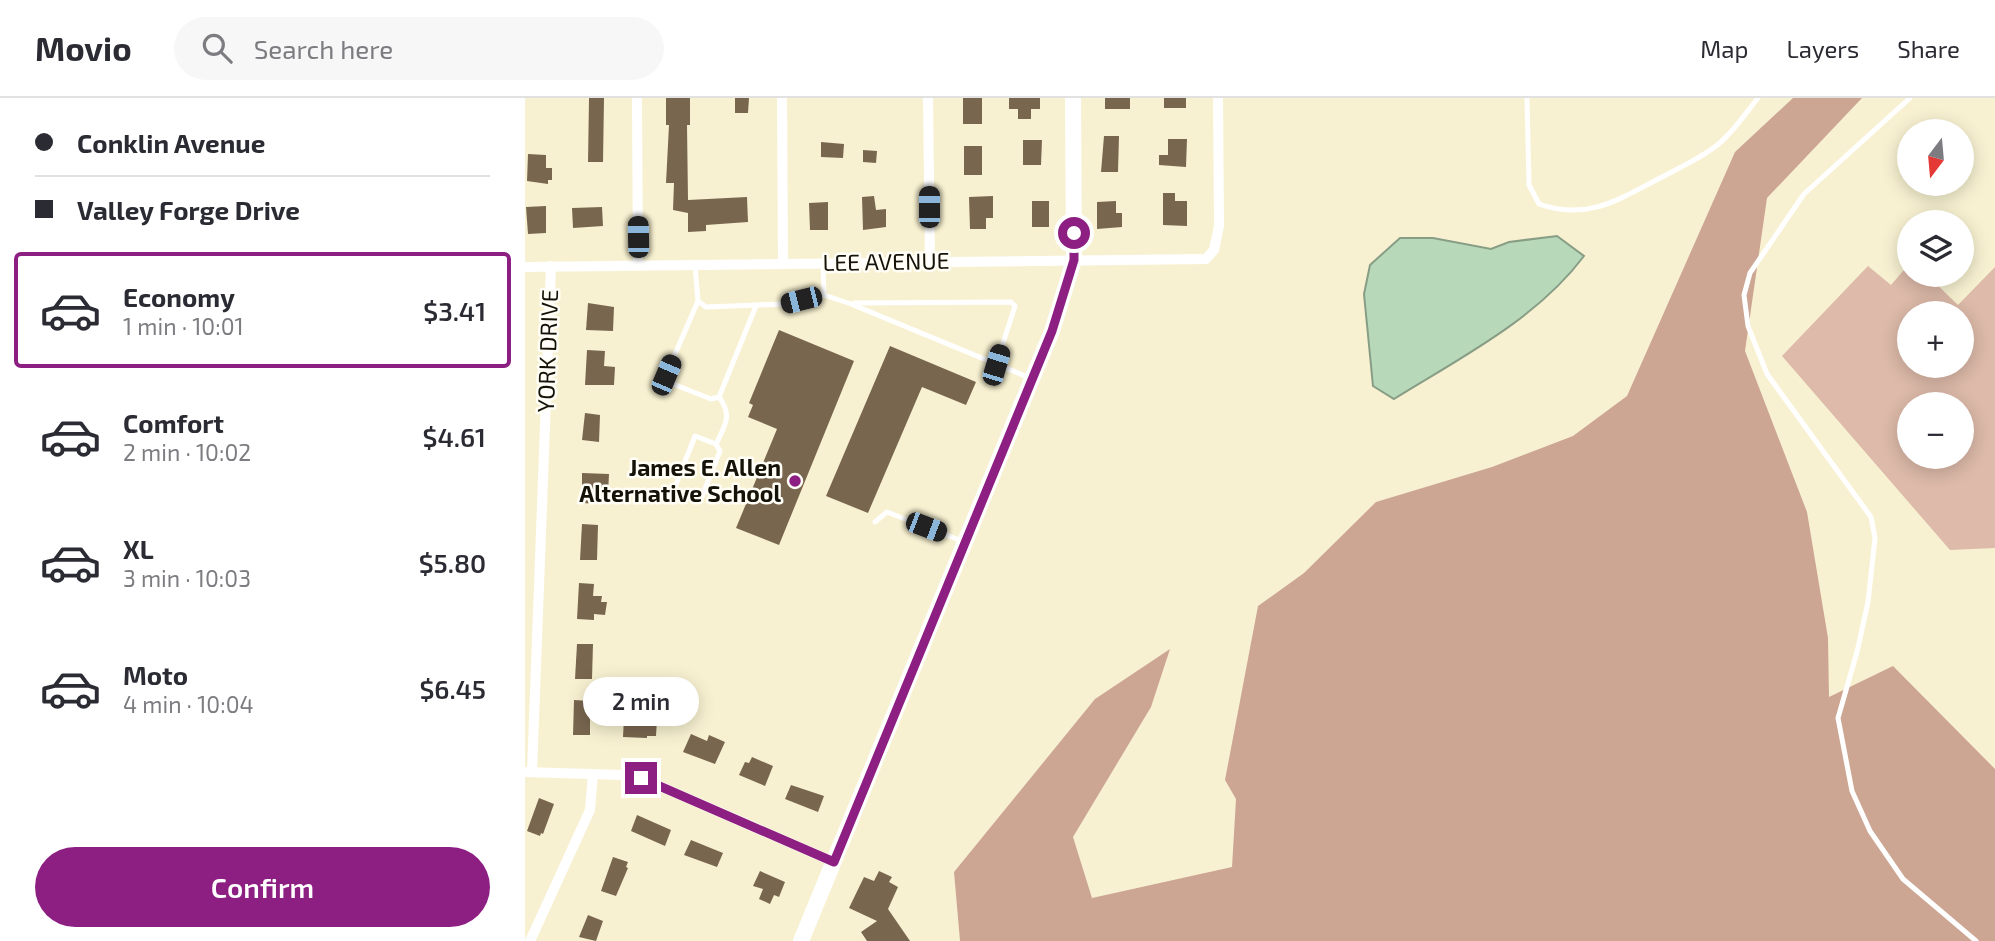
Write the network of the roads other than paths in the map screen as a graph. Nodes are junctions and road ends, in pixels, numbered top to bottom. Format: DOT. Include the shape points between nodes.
graph roads {
  1 [pos="637,98"];
  2 [pos="782,98"];
  3 [pos="928,98"];
  4 [pos="1073,98"];
  5 [pos="1218,98"];
  6 [pos="1527,98"];
  7 [pos="1758,98"];
  8 [pos="1910,98"];
  9 [pos="1074,260"];
  10 [pos="930,261"];
  11 [pos="823,262"];
  12 [pos="783,263"];
  13 [pos="639,264"];
  14 [pos="694,264"];
  15 [pos="551,266"];
  16 [pos="525,267"];
  17 [pos="824,295"];
  18 [pos="698,301"];
  19 [pos="851,303"];
  20 [pos="756,306"];
  21 [pos="996,365"];
  22 [pos="1033,379"];
  23 [pos="719,397"];
  24 [pos="716,444"];
  25 [pos="875,522"];
  26 [pos="965,542"];
  27 [pos="529,772"];
  28 [pos="593,774"];
  29 [pos="834,862"];
  30 [pos="530,941"];
  31 [pos="801,941"];
  32 [pos="1976,941"];
  1 -- 13 [label="street"];
  2 -- 12 [label="street"];
  3 -- 10 [label="street"];
  4 -- 9 [label="street"];
  5 -- 9 [label="street, LEE AVENUE" via="1219,226 1214,250 1206,259"];
  6 -- 7 [label="lane" via="1529,185 1539,204 1566,211 1610,204 1689,163 1717,146"];
  8 -- 32 [label="lane" via="1804,194 1750,273 1744,295 1748,326 1767,374 1871,517 1875,538 1868,602 1838,718 1852,791 1870,831 1903,879"];
  9 -- 10 [label="street, LEE AVENUE"];
  9 -- 22 [label="street"];
  10 -- 11 [label="street, LEE AVENUE"];
  11 -- 12 [label="street, LEE AVENUE"];
  11 -- 17 [label="lane"];
  12 -- 14 [label="street, LEE AVENUE"];
  13 -- 14 [label="street, LEE AVENUE"];
  13 -- 15 [label="street, LEE AVENUE"];
  14 -- 18 [label="lane"];
  15 -- 16 [label="street, LEE AVENUE"];
  15 -- 27 [label="street, YORK DRIVE"];
  17 -- 19 [label="lane"];
  17 -- 20 [label="lane"];
  18 -- 20 [label="lane" via="706,307"];
  18 -- 23 [label="lane" via="666,375 668,382 712,399"];
  19 -- 21 [label="lane"];
  19 -- 21 [label="lane" via="1011,302 1015,306"];
  20 -- 23 [label="lane"];
  21 -- 22 [label="lane"];
  22 -- 26 [label="street"];
  23 -- 24 [label="lane" via="727,408 727,419"];
  24 -- 24 [label="lane" via="695,436 675,492 701,499 720,451"];
  25 -- 26 [label="lane" via="887,512"];
  26 -- 29 [label="street"];
  27 -- 28 [label="street"];
  28 -- 29 [label="street" via="658,784"];
  28 -- 30 [label="street" via="587,820"];
  29 -- 31 [label="street"];
}
